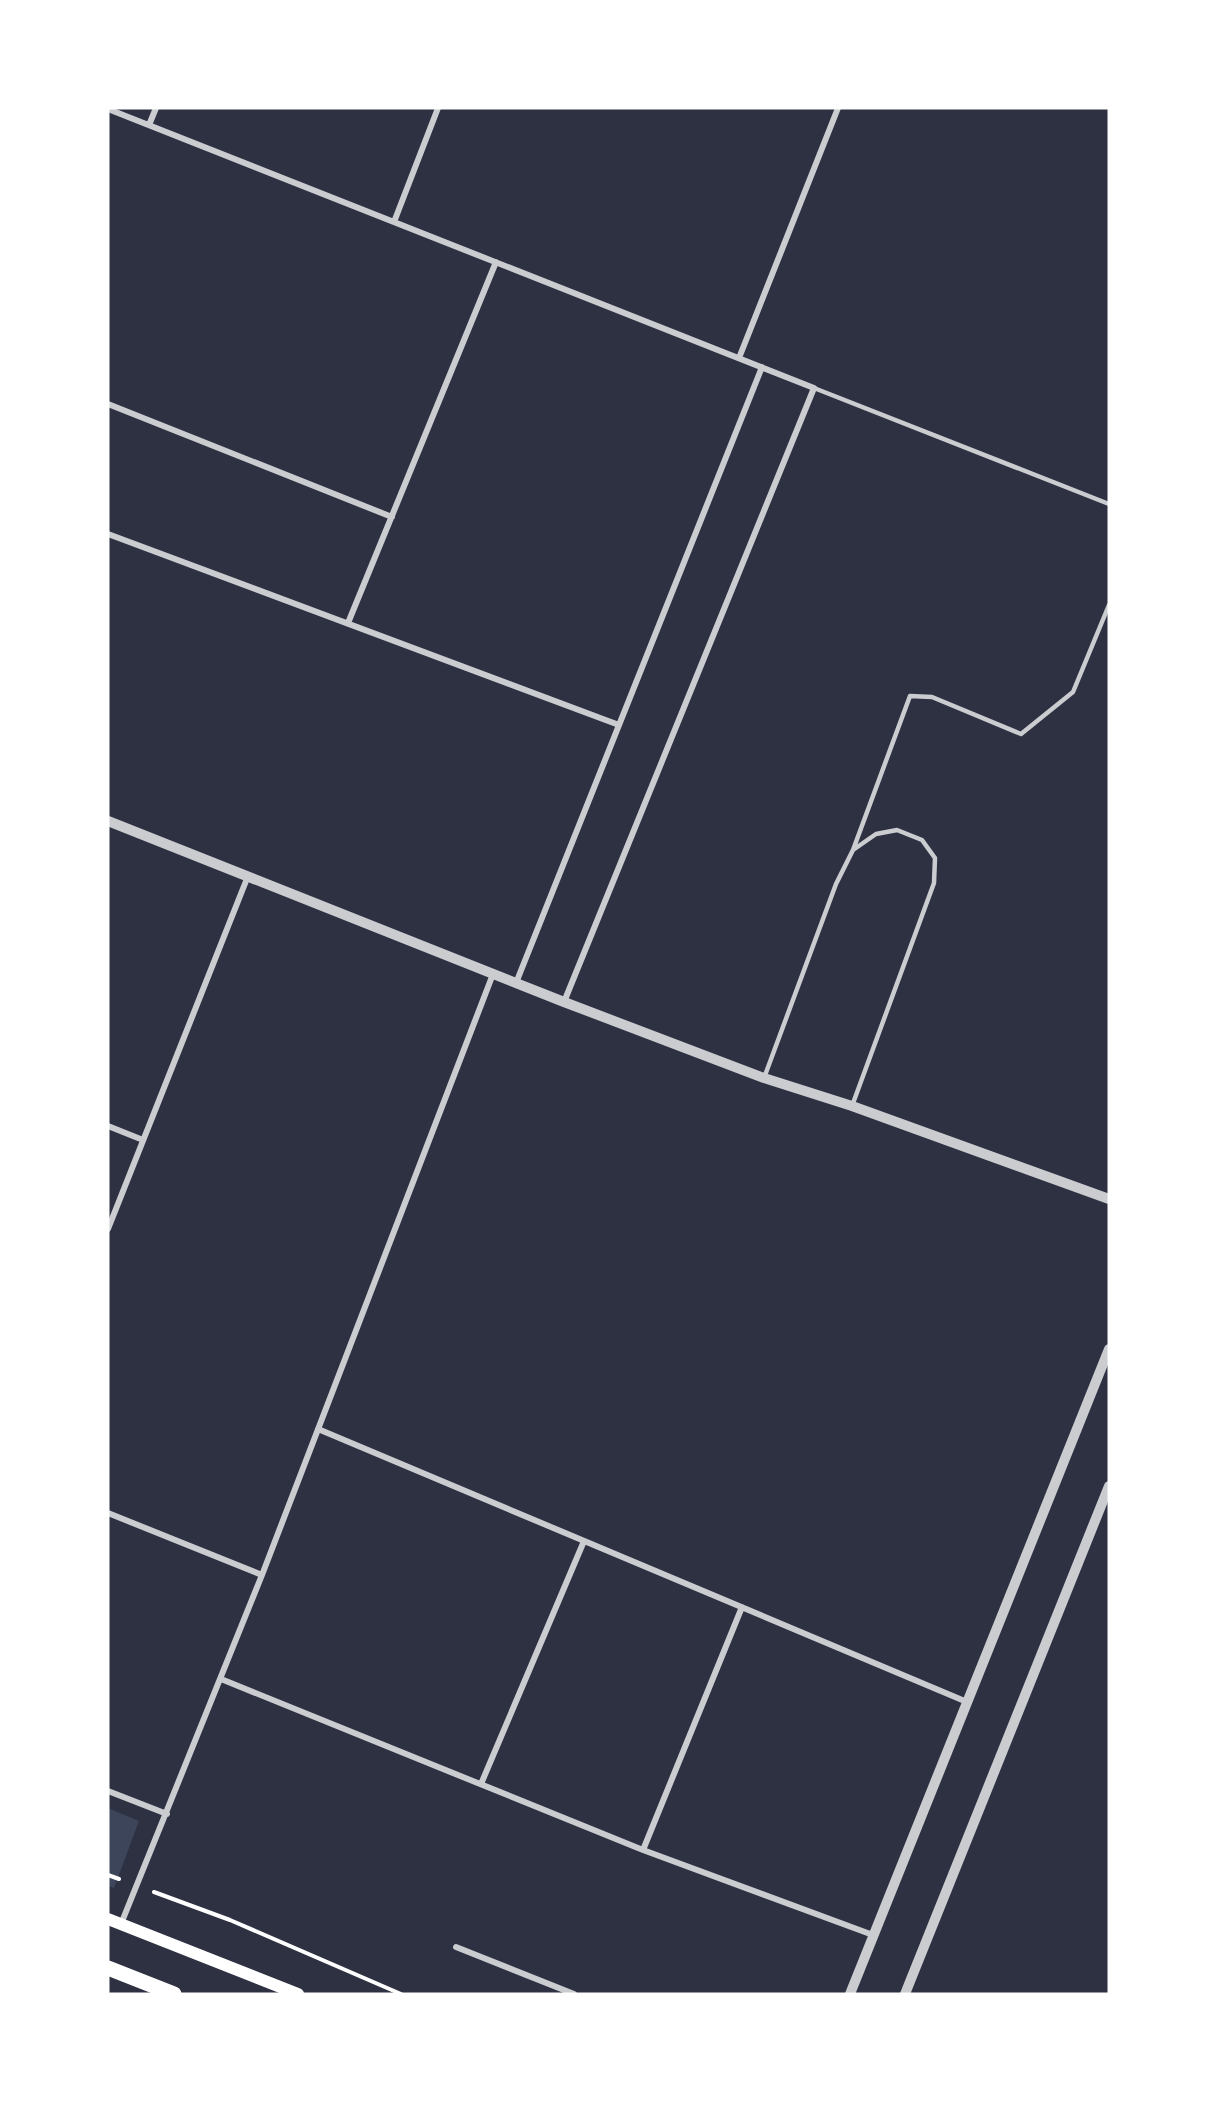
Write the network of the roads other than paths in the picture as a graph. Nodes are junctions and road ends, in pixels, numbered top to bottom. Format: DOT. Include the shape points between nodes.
graph roads {
  1 [pos="156,108"];
  2 [pos="438,108"];
  3 [pos="838,108"];
  4 [pos="108,109"];
  5 [pos="149,125"];
  6 [pos="394,222"];
  7 [pos="496,262"];
  8 [pos="738,358"];
  9 [pos="762,367"];
  10 [pos="814,388"];
  11 [pos="108,404"];
  12 [pos="1109,504"];
  13 [pos="392,517"];
  14 [pos="108,534"];
  15 [pos="1109,605"];
  16 [pos="348,623"];
  17 [pos="619,725"];
  18 [pos="108,821"];
  19 [pos="853,850"];
  20 [pos="248,876"];
  21 [pos="494,974"];
  22 [pos="516,983"];
  23 [pos="564,1002"];
  24 [pos="764,1078"];
  25 [pos="852,1106"];
  26 [pos="108,1126"];
  27 [pos="143,1140"];
  28 [pos="1109,1200"];
  29 [pos="108,1229"];
  30 [pos="1109,1348"];
  31 [pos="318,1429"];
  32 [pos="1109,1486"];
  33 [pos="1104,1512"];
  34 [pos="108,1514"];
  35 [pos="584,1541"];
  36 [pos="262,1575"];
  37 [pos="742,1607"];
  38 [pos="221,1679"];
  39 [pos="967,1702"];
  40 [pos="481,1784"];
  41 [pos="108,1791"];
  42 [pos="167,1814"];
  43 [pos="643,1850"];
  44 [pos="108,1919"];
  45 [pos="122,1924"];
  46 [pos="873,1935"];
  47 [pos="456,1947"];
  48 [pos="108,1968"];
  49 [pos="174,1994"];
  50 [pos="298,1994"];
  51 [pos="574,1994"];
  52 [pos="850,1994"];
  53 [pos="905,1994"];
  1 -- 5 [label="street"];
  2 -- 6 [label="street"];
  3 -- 8 [label="street"];
  4 -- 5 [label="street"];
  5 -- 6 [label="street"];
  6 -- 7 [label="street"];
  7 -- 8 [label="street"];
  7 -- 13 [label="street"];
  8 -- 9 [label="street"];
  9 -- 10 [label="street"];
  9 -- 17 [label="street"];
  10 -- 12 [label="lane"];
  10 -- 23 [label="street"];
  11 -- 13 [label="street"];
  13 -- 16 [label="street"];
  14 -- 16 [label="street"];
  15 -- 19 [label="lane" via="1073,692 1021,734 932,697 910,696"];
  16 -- 17 [label="street"];
  17 -- 22 [label="street"];
  18 -- 20 [label="street"];
  19 -- 24 [label="lane" via="836,884"];
  19 -- 25 [label="lane" via="876,834 897,830 922,840 935,858 934,883"];
  20 -- 21 [label="street"];
  20 -- 27 [label="street"];
  21 -- 22 [label="street"];
  21 -- 31 [label="street"];
  22 -- 23 [label="street"];
  23 -- 24 [label="street"];
  24 -- 25 [label="street"];
  25 -- 28 [label="street"];
  26 -- 27 [label="street"];
  27 -- 29 [label="street"];
  30 -- 39 [label="street"];
  31 -- 35 [label="street"];
  31 -- 36 [label="street"];
  32 -- 33 [label="street"];
  33 -- 53 [label="street"];
  34 -- 36 [label="street"];
  35 -- 37 [label="street"];
  35 -- 40 [label="street"];
  36 -- 38 [label="street"];
  37 -- 39 [label="street"];
  37 -- 43 [label="street"];
  38 -- 40 [label="street"];
  38 -- 42 [label="street"];
  39 -- 46 [label="street"];
  40 -- 43 [label="street"];
  41 -- 42 [label="street"];
  42 -- 45 [label="street"];
  43 -- 46 [label="street"];
  44 -- 45 [label="main road"];
  45 -- 50 [label="main road"];
  46 -- 52 [label="street"];
  47 -- 51 [label="street"];
  48 -- 49 [label="main road"];
}
